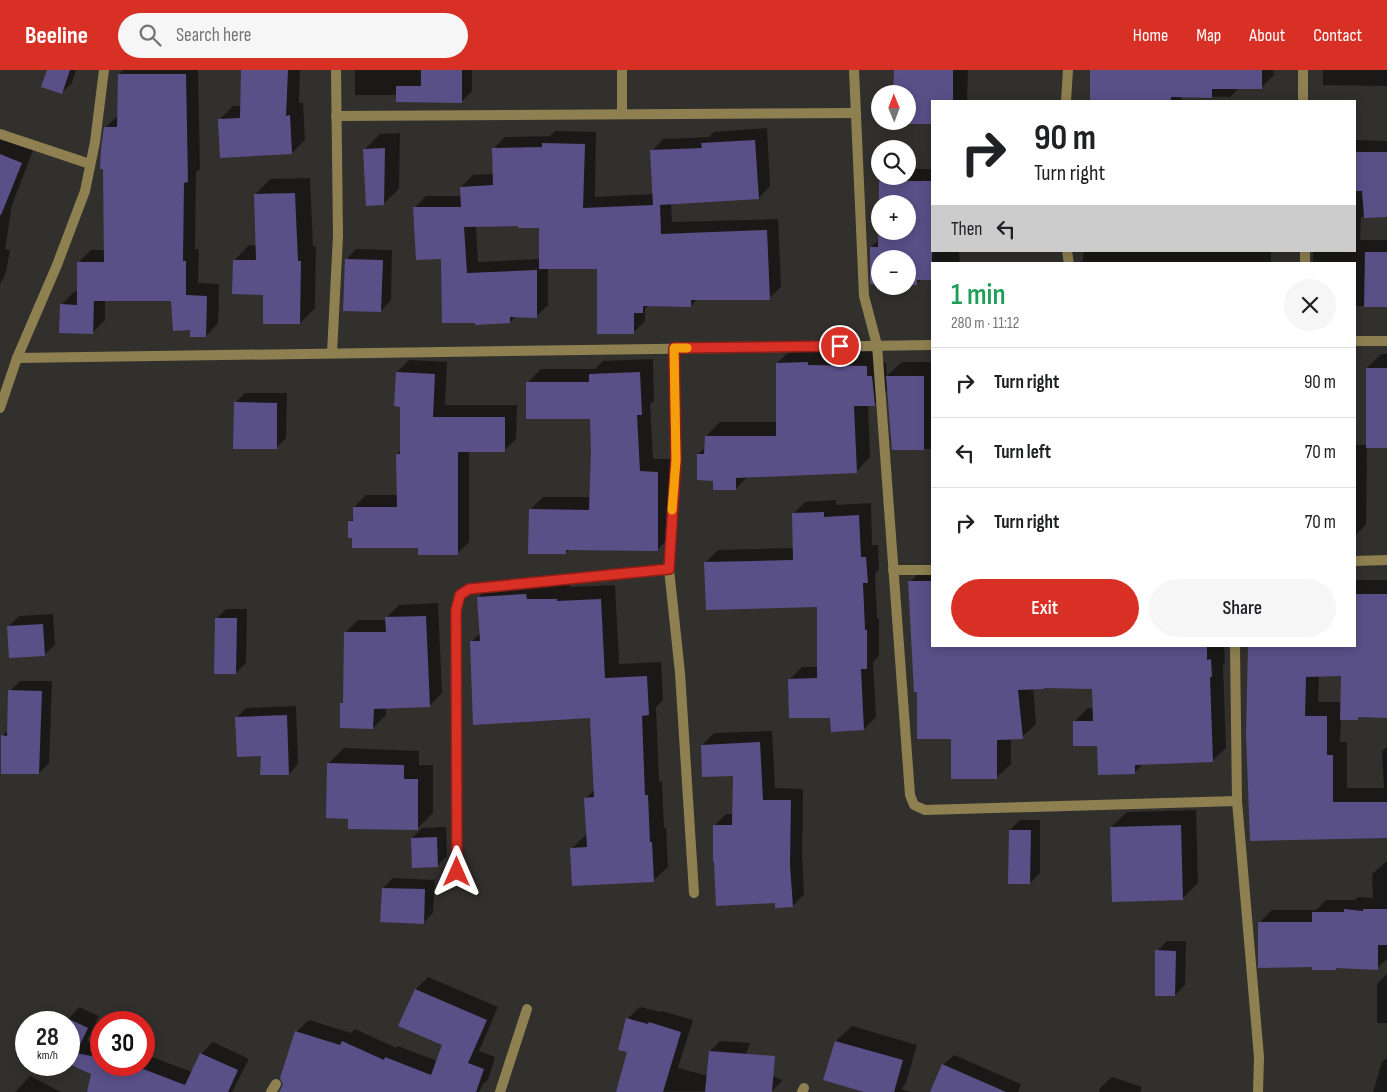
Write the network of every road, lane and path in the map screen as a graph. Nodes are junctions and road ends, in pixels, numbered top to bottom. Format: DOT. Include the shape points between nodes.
graph roads {
  1 [pos="104,70"];
  2 [pos="336,70"];
  3 [pos="622,70"];
  4 [pos="854,70"];
  5 [pos="1068,70"];
  6 [pos="1303,70"];
  7 [pos="1066,100"];
  8 [pos="1303,100"];
  9 [pos="856,113"];
  10 [pos="622,114"];
  11 [pos="336,116"];
  12 [pos="0,134"];
  13 [pos="90,164"];
  14 [pos="1356,341"];
  15 [pos="1387,341"];
  16 [pos="877,345"];
  17 [pos="931,345"];
  18 [pos="674,348"];
  19 [pos="332,353"];
  20 [pos="17,358"];
  21 [pos="0,408"];
  22 [pos="1387,560"];
  23 [pos="1356,561"];
  24 [pos="669,569"];
  25 [pos="893,570"];
  26 [pos="931,570"];
  27 [pos="1235,647"];
  28 [pos="1237,802"];
  29 [pos="457,872"];
  30 [pos="694,893"];
  31 [pos="527,1009"];
  32 [pos="500,1092"];
  33 [pos="1258,1092"];
  1 -- 13 [label="street"];
  2 -- 11 [label="street"];
  3 -- 10 [label="street"];
  4 -- 9 [label="street"];
  5 -- 7 [label="street"];
  6 -- 8 [label="street"];
  9 -- 10 [label="street"];
  9 -- 16 [label="street" via="864,296"];
  10 -- 11 [label="street"];
  11 -- 19 [label="street" via="338,236"];
  12 -- 13 [label="street"];
  13 -- 20 [label="street" via="85,191"];
  14 -- 15 [label="street"];
  16 -- 17 [label="street"];
  16 -- 18 [label="street"];
  16 -- 25 [label="street"];
  18 -- 19 [label="street"];
  18 -- 24 [label="street" via="676,460"];
  19 -- 20 [label="street"];
  20 -- 21 [label="street"];
  22 -- 23 [label="street"];
  24 -- 29 [label="street" via="469,589 460,595 456,610"];
  24 -- 30 [label="street" via="680,673"];
  25 -- 26 [label="street"];
  25 -- 28 [label="street" via="910,795 914,805 924,810"];
  27 -- 28 [label="street"];
  28 -- 33 [label="street" via="1259,1058"];
  31 -- 32 [label="street"];
}
